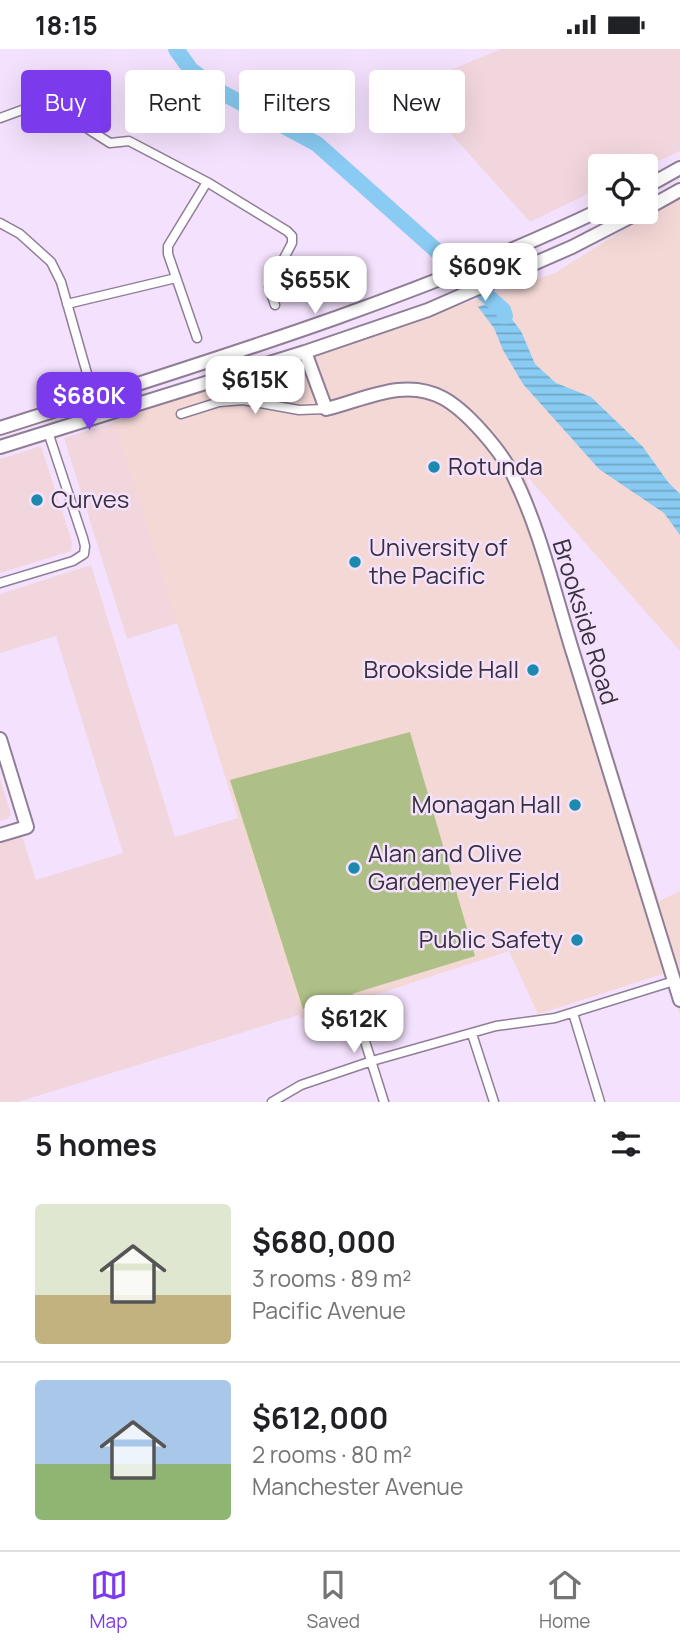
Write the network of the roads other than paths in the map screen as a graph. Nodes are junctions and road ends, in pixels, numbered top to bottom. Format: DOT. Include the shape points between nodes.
graph roads {
  1 [pos="0,118"];
  2 [pos="680,168"];
  3 [pos="658,180"];
  4 [pos="207,182"];
  5 [pos="680,190"];
  6 [pos="658,202"];
  7 [pos="588,216"];
  8 [pos="0,223"];
  9 [pos="616,224"];
  10 [pos="176,278"];
  11 [pos="67,304"];
  12 [pos="275,305"];
  13 [pos="360,311"];
  14 [pos="197,338"];
  15 [pos="305,352"];
  16 [pos="94,398"];
  17 [pos="326,409"];
  18 [pos="181,414"];
  19 [pos="0,428"];
  20 [pos="48,432"];
  21 [pos="0,447"];
  22 [pos="0,583"];
  23 [pos="0,739"];
  24 [pos="0,835"];
  25 [pos="674,981"];
  26 [pos="352,1000"];
  27 [pos="680,1000"];
  28 [pos="573,1013"];
  29 [pos="472,1034"];
  30 [pos="372,1061"];
  31 [pos="272,1102"];
  32 [pos="384,1102"];
  33 [pos="494,1102"];
  34 [pos="600,1102"];
  1 -- 4 [label="street" via="33,106 55,109 110,143 129,141"];
  2 -- 3 [label="street"];
  4 -- 10 [label="street" via="168,246"];
  4 -- 12 [label="street" via="292,236 269,287"];
  5 -- 6 [label="street"];
  7 -- 13 [label="street"];
  8 -- 11 [label="street" via="51,262"];
  9 -- 15 [label="street" via="428,310"];
  10 -- 11 [label="street"];
  10 -- 14 [label="street"];
  11 -- 16 [label="street"];
  13 -- 15 [label="street" via="317,334"];
  13 -- 16 [label="street"];
  15 -- 17 [label="street"];
  15 -- 20 [label="street"];
  16 -- 19 [label="street"];
  16 -- 20 [label="street" via="87,414"];
  17 -- 18 [label="street, Brookside Road" via="299,410 243,400"];
  17 -- 25 [label="street, Brookside Road" via="387,390 431,393 460,411 509,469 547,569"];
  20 -- 21 [label="street"];
  20 -- 22 [label="street" via="85,546 83,554"];
  23 -- 24 [label="street" via="27,827"];
  25 -- 27 [label="street, Brookside Road"];
  25 -- 28 [label="street"];
  26 -- 30 [label="street"];
  28 -- 29 [label="street"];
  28 -- 34 [label="street"];
  29 -- 30 [label="street"];
  29 -- 33 [label="street"];
  30 -- 31 [label="street" via="301,1085"];
  30 -- 32 [label="street"];
}
